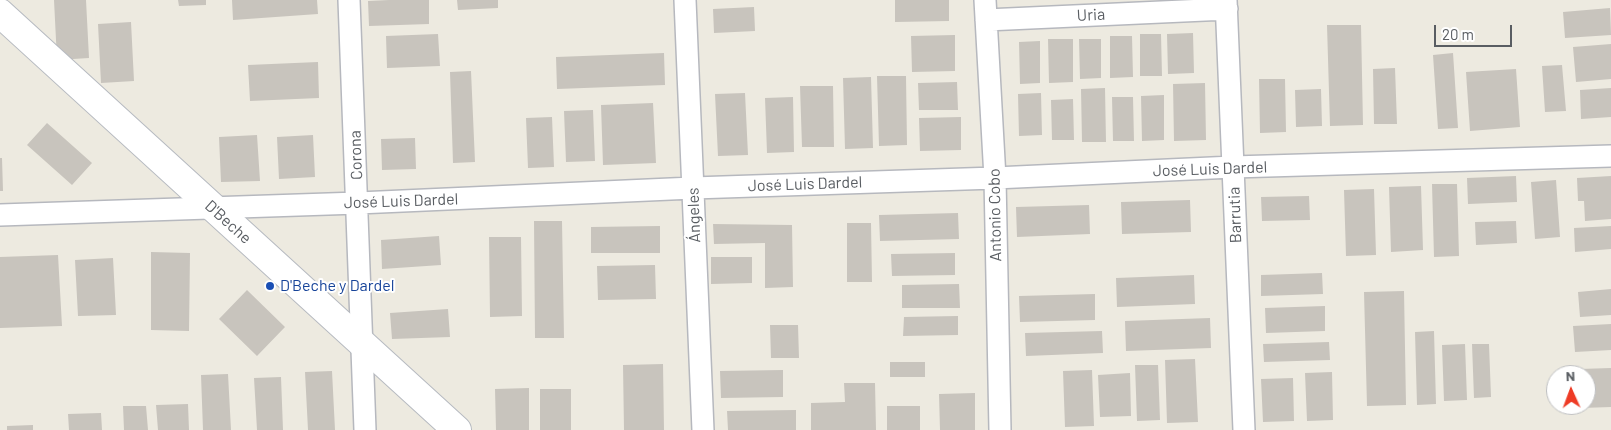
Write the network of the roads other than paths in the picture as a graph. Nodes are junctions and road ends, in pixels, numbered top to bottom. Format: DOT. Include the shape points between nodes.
graph roads {
  1 [pos="349,0"];
  2 [pos="685,0"];
  3 [pos="1226,5"];
  4 [pos="986,10"];
  5 [pos="0,13"];
  6 [pos="1611,156"];
  7 [pos="1233,167"];
  8 [pos="995,178"];
  9 [pos="693,188"];
  10 [pos="358,203"];
  11 [pos="212,207"];
  12 [pos="0,215"];
  13 [pos="362,344"];
  14 [pos="365,430"];
  15 [pos="457,430"];
  16 [pos="703,430"];
  17 [pos="1000,430"];
  18 [pos="1244,430"];
  1 -- 10 [label="street, Corona"];
  2 -- 9 [label="street, Ángeles"];
  3 -- 4 [label="street, Uria"];
  3 -- 7 [label="street, Barrutia"];
  4 -- 8 [label="street, Antonio Cobo"];
  5 -- 11 [label="street, D'Beche"];
  6 -- 7 [label="street, José Luis Dardel"];
  7 -- 8 [label="street, José Luis Dardel"];
  7 -- 18 [label="street, Barrutia"];
  8 -- 9 [label="street, José Luis Dardel"];
  8 -- 17 [label="street, Antonio Cobo"];
  9 -- 10 [label="street, José Luis Dardel"];
  9 -- 16 [label="street, Ángeles"];
  10 -- 11 [label="street, José Luis Dardel"];
  10 -- 13 [label="street, Corona"];
  11 -- 12 [label="street, José Luis Dardel"];
  11 -- 13 [label="street, D'Beche"];
  13 -- 14 [label="street, Corona"];
  13 -- 15 [label="street, D'Beche"];
}
